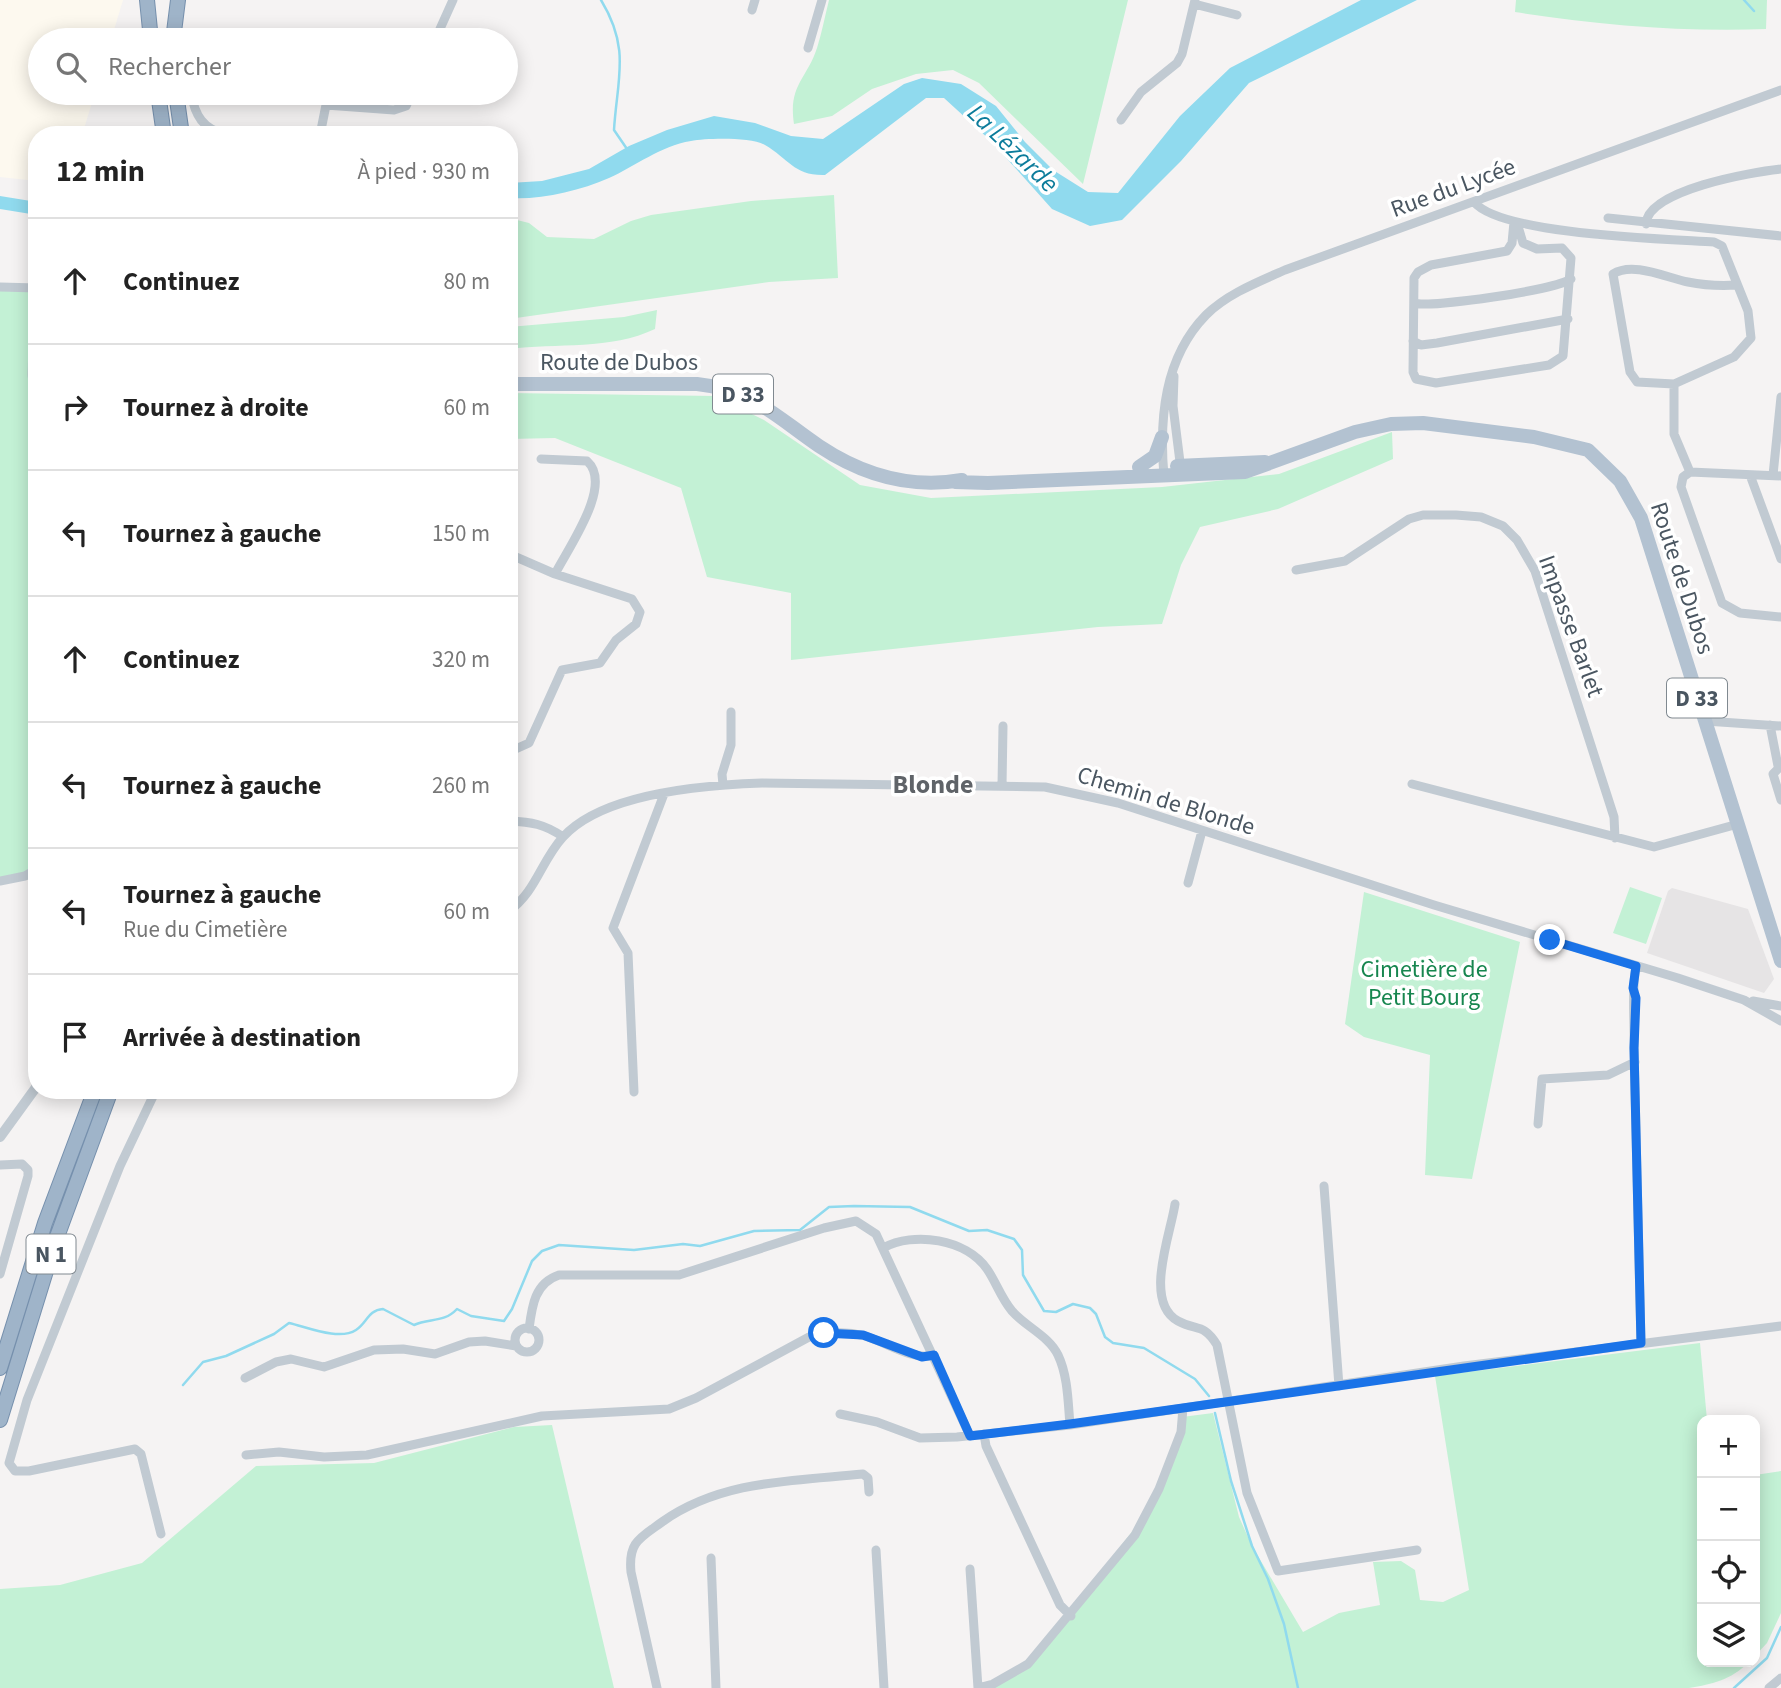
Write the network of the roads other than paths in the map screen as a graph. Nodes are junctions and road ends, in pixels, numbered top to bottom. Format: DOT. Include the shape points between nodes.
graph roads {
  1 [pos="147,0"];
  2 [pos="153,0"];
  3 [pos="170,0"];
  4 [pos="178,0"];
  5 [pos="453,0"];
  6 [pos="755,0"];
  7 [pos="822,0"];
  8 [pos="1195,2"];
  9 [pos="752,10"];
  10 [pos="1237,15"];
  11 [pos="150,28"];
  12 [pos="152,28"];
  13 [pos="174,28"];
  14 [pos="176,28"];
  15 [pos="440,28"];
  16 [pos="808,48"];
  17 [pos="1781,90"];
  18 [pos="160,105"];
  19 [pos="178,105"];
  20 [pos="194,105"];
  21 [pos="326,105"];
  22 [pos="326,105"];
  23 [pos="406,105"];
  24 [pos="1121,120"];
  25 [pos="163,126"];
  26 [pos="181,126"];
  27 [pos="205,126"];
  28 [pos="322,126"];
  29 [pos="1781,169"];
  30 [pos="1474,202"];
  31 [pos="1608,218"];
  32 [pos="1515,223"];
  33 [pos="1646,224"];
  34 [pos="1781,236"];
  35 [pos="1571,279"];
  36 [pos="1737,285"];
  37 [pos="0,288"];
  38 [pos="28,288"];
  39 [pos="1414,303"];
  40 [pos="1568,319"];
  41 [pos="1413,341"];
  42 [pos="1174,370"];
  43 [pos="518,384"];
  44 [pos="1674,384"];
  45 [pos="1781,397"];
  46 [pos="1779,426"];
  47 [pos="1162,437"];
  48 [pos="541,459"];
  49 [pos="1139,467"];
  50 [pos="1181,470"];
  51 [pos="1164,471"];
  52 [pos="1690,472"];
  53 [pos="1750,475"];
  54 [pos="1777,476"];
  55 [pos="955,482"];
  56 [pos="518,559"];
  57 [pos="1781,559"];
  58 [pos="1296,570"];
  59 [pos="555,574"];
  60 [pos="1781,617"];
  61 [pos="731,712"];
  62 [pos="1705,722"];
  63 [pos="1003,726"];
  64 [pos="1777,726"];
  65 [pos="1781,738"];
  66 [pos="518,748"];
  67 [pos="1780,766"];
  68 [pos="1412,784"];
  69 [pos="723,785"];
  70 [pos="1002,786"];
  71 [pos="664,794"];
  72 [pos="1781,800"];
  73 [pos="518,821"];
  74 [pos="1738,824"];
  75 [pos="1202,831"];
  76 [pos="563,837"];
  77 [pos="1615,838"];
  78 [pos="28,874"];
  79 [pos="0,881"];
  80 [pos="1188,883"];
  81 [pos="518,905"];
  82 [pos="1781,961"];
  83 [pos="1636,966"];
  84 [pos="1744,1000"];
  85 [pos="1781,1006"];
  86 [pos="1781,1021"];
  87 [pos="1635,1062"];
  88 [pos="634,1092"];
  89 [pos="28,1098"];
  90 [pos="92,1099"];
  91 [pos="108,1099"];
  92 [pos="152,1099"];
  93 [pos="1538,1124"];
  94 [pos="0,1137"];
  95 [pos="0,1164"];
  96 [pos="1324,1186"];
  97 [pos="1175,1204"];
  98 [pos="883,1248"];
  99 [pos="0,1274"];
  100 [pos="1781,1326"];
  101 [pos="529,1329"];
  102 [pos="1641,1343"];
  103 [pos="516,1346"];
  104 [pos="934,1355"];
  105 [pos="0,1368"];
  106 [pos="245,1378"];
  107 [pos="1339,1386"];
  108 [pos="1229,1402"];
  109 [pos="1183,1408"];
  110 [pos="840,1414"];
  111 [pos="0,1420"];
  112 [pos="1070,1424"];
  113 [pos="984,1434"];
  114 [pos="970,1436"];
  115 [pos="246,1455"];
  116 [pos="869,1492"];
  117 [pos="161,1534"];
  118 [pos="876,1550"];
  119 [pos="1417,1550"];
  120 [pos="710,1558"];
  121 [pos="970,1569"];
  122 [pos="1071,1616"];
  123 [pos="1781,1678"];
  124 [pos="657,1688"];
  125 [pos="716,1688"];
  126 [pos="884,1688"];
  127 [pos="978,1688"];
  128 [pos="1769,1688"];
  1 -- 11 [label="highway"];
  2 -- 12 [label="highway"];
  3 -- 13 [label="highway"];
  4 -- 14 [label="highway"];
  5 -- 15 [label="street"];
  6 -- 9 [label="street"];
  7 -- 16 [label="street"];
  8 -- 10 [label="street"];
  8 -- 24 [label="street" via="1177,63 1141,92"];
  17 -- 30 [label="street, Rue du Lycée"];
  18 -- 25 [label="highway"];
  19 -- 26 [label="highway"];
  20 -- 27 [label="street"];
  21 -- 23 [label="street" via="394,110"];
  22 -- 28 [label="street"];
  29 -- 33 [label="street" via="1679,194 1653,207"];
  30 -- 32 [label="street" via="1482,211"];
  30 -- 42 [label="street, Rue du Lycée" via="1244,289 1207,314"];
  31 -- 33 [label="street"];
  32 -- 35 [label="street" via="1523,243 1567,252"];
  32 -- 36 [label="street" via="1714,242 1725,251"];
  32 -- 39 [label="street" via="1507,251 1431,265 1418,272"];
  33 -- 34 [label="street"];
  35 -- 39 [label="street" via="1556,286"];
  35 -- 40 [label="street"];
  36 -- 44 [label="street" via="1748,311 1751,338 1734,357"];
  36 -- 44 [label="street" via="1688,282 1645,272 1614,274 1632,379"];
  37 -- 38 [label="street"];
  39 -- 41 [label="street"];
  40 -- 41 [label="street" via="1437,343"];
  40 -- 41 [label="street" via="1558,362 1436,383 1416,379"];
  42 -- 47 [label="street, Rue du Lycée" via="1165,395"];
  42 -- 50 [label="street, Rue du Lycée" via="1173,406"];
  43 -- 55 [label="main road, Route de Dubos / D 33" via="724,387 763,404 820,446 877,475"];
  44 -- 52 [label="street" via="1674,434"];
  45 -- 46 [label="street"];
  46 -- 54 [label="street"];
  47 -- 49 [label="main road" via="1155,457"];
  47 -- 51 [label="street, Rue du Lycée"];
  48 -- 59 [label="street" via="587,461 597,472 592,503"];
  49 -- 51 [label="main road, Route de Dubos / D 33"];
  49 -- 55 [label="main road, Route de Dubos / D 33"];
  50 -- 51 [label="main road, Route de Dubos / D 33"];
  50 -- 62 [label="main road, Route de Dubos / D 33" via="1275,462 1355,432 1391,424 1534,437 1588,450 1620,481 1642,519"];
  51 -- 55 [label="main road, Route de Dubos / D 33"];
  52 -- 53 [label="street"];
  52 -- 60 [label="street" via="1681,487 1722,603 1740,613"];
  53 -- 54 [label="street"];
  53 -- 57 [label="street"];
  56 -- 59 [label="street"];
  58 -- 77 [label="street, Impasse Barlet" via="1345,561 1399,524 1423,515 1481,517 1503,526 1535,571 1614,817"];
  59 -- 66 [label="street" via="632,599 639,607 639,620 616,640 600,663 562,670 528,743"];
  61 -- 69 [label="street" via="731,745"];
  62 -- 64 [label="street"];
  62 -- 74 [label="main road, Route de Dubos / D 33"];
  63 -- 70 [label="street"];
  64 -- 65 [label="street"];
  64 -- 67 [label="street"];
  67 -- 72 [label="street" via="1773,774"];
  68 -- 77 [label="street"];
  69 -- 70 [label="street, Chemin de Blonde"];
  69 -- 71 [label="street, Chemin de Blonde"];
  70 -- 75 [label="street, Chemin de Blonde" via="1065,791"];
  71 -- 76 [label="street, Chemin de Blonde" via="605,810"];
  71 -- 88 [label="street" via="613,928 628,953"];
  73 -- 76 [label="street" via="537,822"];
  74 -- 77 [label="street" via="1665,846"];
  74 -- 82 [label="main road, Route de Dubos / D 33"];
  75 -- 80 [label="street"];
  75 -- 83 [label="street, Chemin de Blonde"];
  76 -- 81 [label="street, Chemin de Blonde"];
  78 -- 79 [label="street"];
  83 -- 84 [label="street, Chemin de Blonde"];
  83 -- 87 [label="street"];
  84 -- 85 [label="street"];
  84 -- 86 [label="street"];
  87 -- 93 [label="street" via="1608,1075 1542,1079"];
  87 -- 102 [label="street"];
  89 -- 94 [label="street"];
  90 -- 105 [label="highway, N 1" via="45,1223"];
  91 -- 111 [label="highway, N 1" via="54,1245"];
  92 -- 117 [label="street" via="120,1166 27,1400 9,1463 15,1472 29,1471 135,1449 141,1454"];
  95 -- 99 [label="street" via="22,1164 28,1176"];
  96 -- 107 [label="street"];
  97 -- 108 [label="street" via="1161,1274 1165,1306 1179,1322 1210,1332"];
  98 -- 101 [label="street" via="867,1226 848,1222 679,1275 559,1275 540,1285"];
  98 -- 104 [label="street"];
  98 -- 112 [label="street" via="924,1238 973,1255 1011,1310 1057,1352 1064,1369"];
  100 -- 102 [label="street"];
  101 -- 103 [label="street" via="519,1332"];
  101 -- 103 [label="street" via="538,1336 537,1347 526,1352"];
  102 -- 107 [label="street"];
  103 -- 106 [label="street" via="485,1340 435,1354 374,1350 324,1367 291,1359"];
  104 -- 114 [label="street"];
  104 -- 115 [label="street" via="922,1357 863,1335 824,1333 809,1336 668,1409 542,1416 367,1455"];
  107 -- 108 [label="street"];
  108 -- 109 [label="street"];
  108 -- 119 [label="street" via="1247,1493 1278,1571"];
  109 -- 112 [label="street"];
  109 -- 122 [label="street" via="1181,1432 1153,1506"];
  110 -- 114 [label="street" via="920,1438"];
  112 -- 113 [label="street"];
  113 -- 114 [label="street"];
  113 -- 122 [label="street" via="1060,1605"];
  116 -- 124 [label="street" via="863,1474 749,1485 713,1493 678,1511 635,1543 629,1553 631,1572"];
  118 -- 126 [label="street"];
  120 -- 125 [label="street"];
  121 -- 127 [label="street"];
  122 -- 127 [label="street" via="1028,1664"];
  123 -- 128 [label="street"];
}
